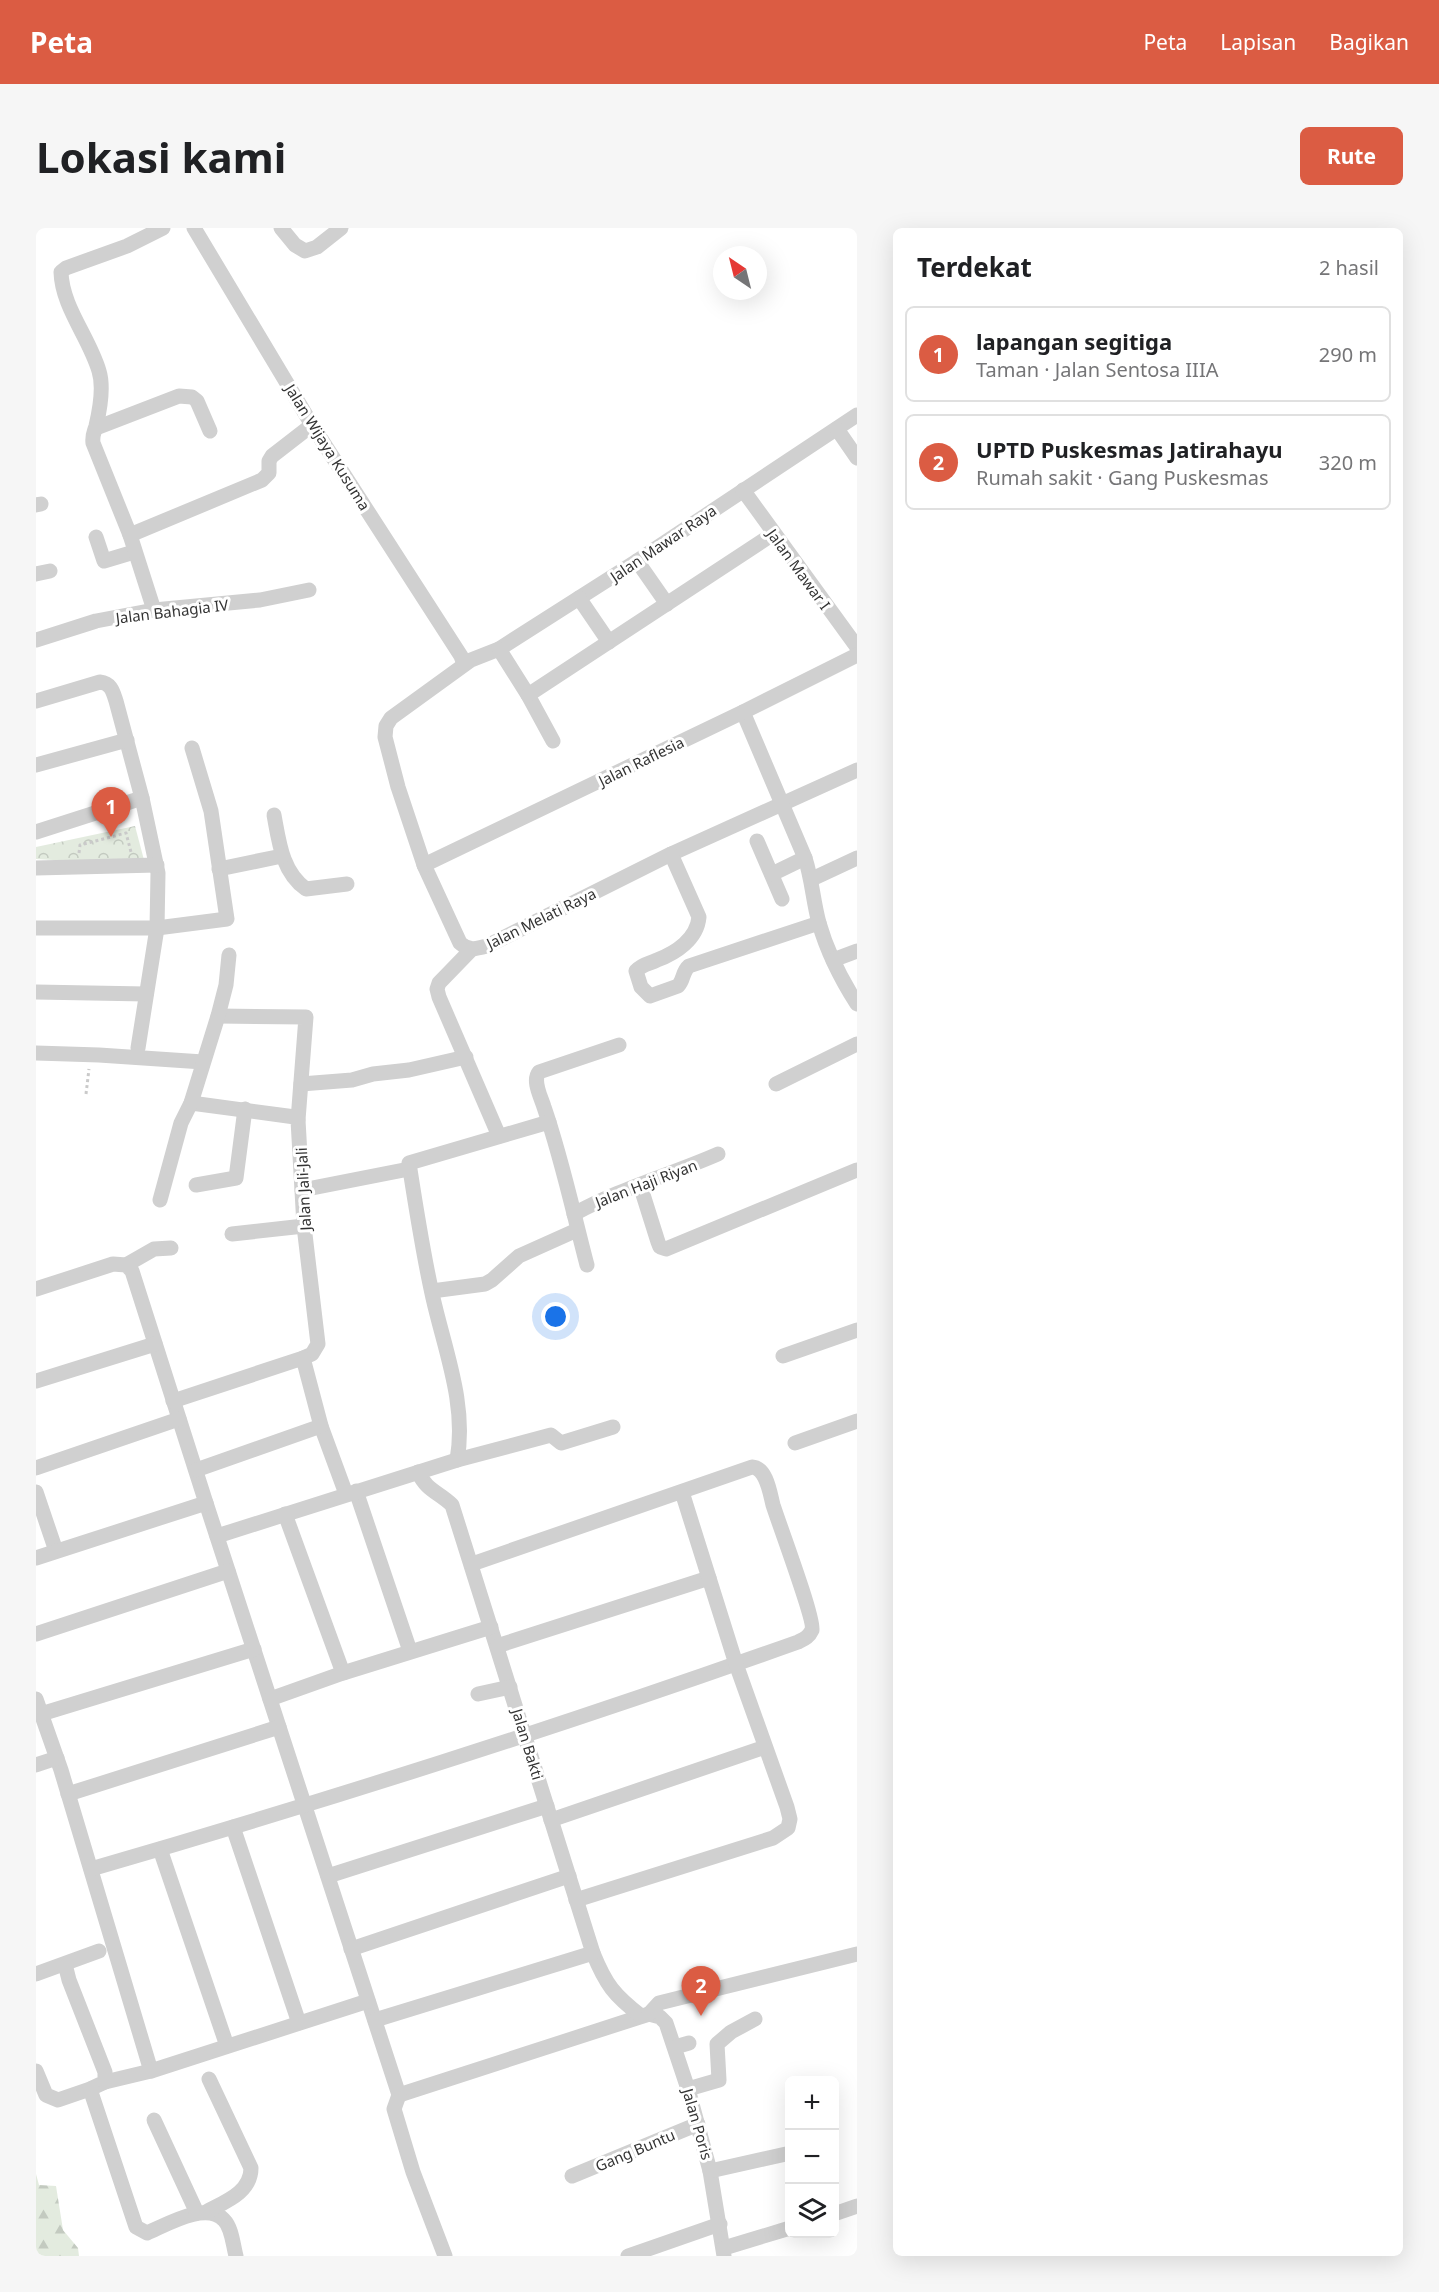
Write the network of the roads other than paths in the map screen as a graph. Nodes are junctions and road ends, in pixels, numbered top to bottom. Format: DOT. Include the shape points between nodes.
graph roads {
  1 [pos="163,228"];
  2 [pos="194,228"];
  3 [pos="281,228"];
  4 [pos="341,228"];
  5 [pos="857,415"];
  6 [pos="312,424"];
  7 [pos="96,428"];
  8 [pos="837,429"];
  9 [pos="210,430"];
  10 [pos="857,458"];
  11 [pos="743,490"];
  12 [pos="773,534"];
  13 [pos="130,535"];
  14 [pos="96,537"];
  15 [pos="134,552"];
  16 [pos="637,561"];
  17 [pos="309,590"];
  18 [pos="579,598"];
  19 [pos="667,604"];
  20 [pos="154,610"];
  21 [pos="36,640"];
  22 [pos="609,642"];
  23 [pos="857,647"];
  24 [pos="498,650"];
  25 [pos="857,655"];
  26 [pos="464,664"];
  27 [pos="528,695"];
  28 [pos="36,701"];
  29 [pos="743,712"];
  30 [pos="126,740"];
  31 [pos="552,741"];
  32 [pos="192,748"];
  33 [pos="36,765"];
  34 [pos="857,770"];
  35 [pos="142,798"];
  36 [pos="783,804"];
  37 [pos="274,815"];
  38 [pos="36,832"];
  39 [pos="757,841"];
  40 [pos="671,854"];
  41 [pos="282,856"];
  42 [pos="805,858"];
  43 [pos="857,858"];
  44 [pos="157,864"];
  45 [pos="424,865"];
  46 [pos="36,868"];
  47 [pos="219,869"];
  48 [pos="772,874"];
  49 [pos="812,879"];
  50 [pos="346,884"];
  51 [pos="782,899"];
  52 [pos="819,923"];
  53 [pos="36,928"];
  54 [pos="157,928"];
  55 [pos="471,950"];
  56 [pos="857,951"];
  57 [pos="230,955"];
  58 [pos="833,960"];
  59 [pos="36,992"];
  60 [pos="147,994"];
  61 [pos="854,996"];
  62 [pos="218,1016"];
  63 [pos="857,1044"];
  64 [pos="619,1045"];
  65 [pos="138,1048"];
  66 [pos="36,1053"];
  67 [pos="466,1057"];
  68 [pos="203,1062"];
  69 [pos="301,1084"];
  70 [pos="776,1084"];
  71 [pos="191,1103"];
  72 [pos="245,1109"];
  73 [pos="298,1120"];
  74 [pos="549,1122"];
  75 [pos="499,1136"];
  76 [pos="718,1155"];
  77 [pos="410,1168"];
  78 [pos="857,1170"];
  79 [pos="196,1185"];
  80 [pos="640,1185"];
  81 [pos="302,1190"];
  82 [pos="160,1200"];
  83 [pos="574,1214"];
  84 [pos="304,1226"];
  85 [pos="577,1230"];
  86 [pos="232,1234"];
  87 [pos="171,1248"];
  88 [pos="126,1265"];
  89 [pos="587,1265"];
  90 [pos="36,1289"];
  91 [pos="432,1291"];
  92 [pos="857,1330"];
  93 [pos="155,1344"];
  94 [pos="783,1356"];
  95 [pos="303,1358"];
  96 [pos="36,1381"];
  97 [pos="173,1401"];
  98 [pos="179,1419"];
  99 [pos="857,1421"];
  100 [pos="321,1426"];
  101 [pos="613,1427"];
  102 [pos="795,1443"];
  103 [pos="457,1460"];
  104 [pos="36,1468"];
  105 [pos="196,1470"];
  106 [pos="418,1472"];
  107 [pos="36,1492"];
  108 [pos="682,1492"];
  109 [pos="351,1493"];
  110 [pos="206,1503"];
  111 [pos="285,1514"];
  112 [pos="217,1536"];
  113 [pos="56,1551"];
  114 [pos="36,1558"];
  115 [pos="472,1564"];
  116 [pos="228,1571"];
  117 [pos="709,1578"];
  118 [pos="492,1627"];
  119 [pos="36,1634"];
  120 [pos="498,1646"];
  121 [pos="254,1649"];
  122 [pos="410,1651"];
  123 [pos="736,1664"];
  124 [pos="343,1673"];
  125 [pos="510,1688"];
  126 [pos="478,1694"];
  127 [pos="36,1699"];
  128 [pos="270,1699"];
  129 [pos="41,1714"];
  130 [pos="279,1727"];
  131 [pos="525,1736"];
  132 [pos="765,1747"];
  133 [pos="57,1758"];
  134 [pos="36,1765"];
  135 [pos="68,1794"];
  136 [pos="305,1806"];
  137 [pos="549,1813"];
  138 [pos="233,1827"];
  139 [pos="160,1849"];
  140 [pos="91,1869"];
  141 [pos="328,1876"];
  142 [pos="569,1876"];
  143 [pos="576,1900"];
  144 [pos="351,1949"];
  145 [pos="99,1951"];
  146 [pos="593,1953"];
  147 [pos="857,1954"];
  148 [pos="65,1964"];
  149 [pos="36,1974"];
  150 [pos="368,2001"];
  151 [pos="645,2015"];
  152 [pos="755,2019"];
  153 [pos="375,2020"];
  154 [pos="299,2023"];
  155 [pos="227,2046"];
  156 [pos="151,2071"];
  157 [pos="36,2073"];
  158 [pos="209,2079"];
  159 [pos="105,2082"];
  160 [pos="90,2089"];
  161 [pos="688,2089"];
  162 [pos="399,2095"];
  163 [pos="154,2120"];
  164 [pos="698,2124"];
  165 [pos="785,2154"];
  166 [pos="710,2170"];
  167 [pos="572,2176"];
  168 [pos="857,2206"];
  169 [pos="202,2212"];
  170 [pos="839,2212"];
  171 [pos="720,2224"];
  172 [pos="785,2229"];
  173 [pos="724,2252"];
  174 [pos="236,2256"];
  175 [pos="445,2256"];
  176 [pos="628,2256"];
  1 -- 7 [label="street" via="61,272 69,303 99,370 101,394"];
  2 -- 6 [label="street, Jalan Wijaya Kusuma"];
  3 -- 4 [label="street" via="305,251 317,247"];
  5 -- 8 [label="street, Jalan Mawar Raya"];
  6 -- 13 [label="street" via="272,456 269,473 262,480"];
  6 -- 26 [label="street, Jalan Wijaya Kusuma"];
  7 -- 9 [label="street" via="186,396 197,401"];
  7 -- 13 [label="street" via="93,443"];
  8 -- 10 [label="street"];
  8 -- 11 [label="street, Jalan Mawar Raya"];
  11 -- 12 [label="street, Jalan Mawar I"];
  11 -- 16 [label="street, Jalan Mawar Raya"];
  12 -- 19 [label="street"];
  12 -- 23 [label="street, Jalan Mawar I"];
  13 -- 15 [label="street"];
  14 -- 15 [label="street" via="104,561"];
  15 -- 20 [label="street"];
  16 -- 18 [label="street, Jalan Mawar Raya"];
  16 -- 19 [label="street"];
  17 -- 20 [label="street, Jalan Bahagia IV" via="260,600"];
  18 -- 22 [label="street"];
  18 -- 24 [label="street, Jalan Mawar Raya"];
  19 -- 22 [label="street"];
  20 -- 21 [label="street, Jalan Bahagia IV" via="96,621"];
  22 -- 27 [label="street"];
  24 -- 26 [label="street, Jalan Mawar Raya"];
  24 -- 27 [label="street"];
  25 -- 29 [label="street, Jalan Raflesia"];
  26 -- 45 [label="street, Jalan Melati Raya" via="399,711 386,726 385,737 398,787"];
  27 -- 31 [label="street"];
  28 -- 30 [label="street" via="105,682 111,687"];
  29 -- 36 [label="street"];
  29 -- 45 [label="street, Jalan Raflesia"];
  30 -- 33 [label="street"];
  30 -- 35 [label="street"];
  32 -- 47 [label="street" via="211,810"];
  34 -- 36 [label="street, Jalan Melati Raya"];
  35 -- 38 [label="street"];
  35 -- 44 [label="street"];
  36 -- 40 [label="street, Jalan Melati Raya"];
  36 -- 42 [label="street"];
  37 -- 41 [label="street"];
  39 -- 48 [label="street"];
  40 -- 52 [label="street" via="699,917 698,926 683,946 637,969 641,987 650,996 681,983 689,966"];
  40 -- 55 [label="street, Jalan Melati Raya" via="487,946"];
  41 -- 47 [label="street"];
  41 -- 50 [label="street" via="296,882 306,889"];
  42 -- 48 [label="street"];
  42 -- 49 [label="street"];
  43 -- 49 [label="street"];
  44 -- 46 [label="street"];
  44 -- 54 [label="street"];
  45 -- 55 [label="street, Jalan Melati Raya" via="459,943"];
  47 -- 54 [label="street" via="227,919"];
  48 -- 51 [label="street"];
  49 -- 52 [label="street"];
  52 -- 58 [label="street"];
  53 -- 54 [label="street"];
  54 -- 60 [label="street"];
  55 -- 67 [label="street" via="437,989"];
  56 -- 58 [label="street"];
  57 -- 62 [label="street"];
  58 -- 61 [label="street"];
  59 -- 60 [label="street"];
  60 -- 65 [label="street"];
  62 -- 68 [label="street"];
  62 -- 69 [label="street, Jalan Jali-Jali" via="306,1017"];
  63 -- 70 [label="street"];
  64 -- 74 [label="street" via="539,1072 537,1085"];
  66 -- 68 [label="street"];
  67 -- 69 [label="street" via="409,1071"];
  67 -- 75 [label="street"];
  68 -- 71 [label="street"];
  69 -- 73 [label="street, Jalan Jali-Jali"];
  71 -- 72 [label="street"];
  71 -- 82 [label="street" via="181,1124"];
  72 -- 73 [label="street"];
  72 -- 79 [label="street" via="236,1178"];
  73 -- 81 [label="street, Jalan Jali-Jali"];
  74 -- 75 [label="street"];
  74 -- 83 [label="street"];
  75 -- 77 [label="street" via="409,1163"];
  76 -- 80 [label="street, Jalan Haji Riyan"];
  77 -- 81 [label="street"];
  77 -- 91 [label="street"];
  78 -- 80 [label="street" via="666,1249 660,1247"];
  80 -- 83 [label="street, Jalan Haji Riyan"];
  81 -- 84 [label="street, Jalan Jali-Jali"];
  83 -- 85 [label="street"];
  84 -- 86 [label="street"];
  84 -- 95 [label="street, Jalan Jali-Jali" via="318,1344 312,1354"];
  85 -- 89 [label="street"];
  85 -- 91 [label="street" via="519,1256 484,1284"];
  87 -- 88 [label="street" via="154,1249"];
  88 -- 90 [label="street" via="113,1264"];
  88 -- 93 [label="street" via="132,1271"];
  91 -- 103 [label="street" via="454,1380 459,1421"];
  92 -- 94 [label="street"];
  93 -- 96 [label="street"];
  93 -- 97 [label="street"];
  95 -- 97 [label="street"];
  95 -- 100 [label="street"];
  97 -- 98 [label="street"];
  98 -- 104 [label="street"];
  98 -- 105 [label="street"];
  99 -- 102 [label="street"];
  100 -- 105 [label="street"];
  100 -- 109 [label="street"];
  101 -- 103 [label="street" via="561,1443 551,1435"];
  103 -- 106 [label="street"];
  105 -- 110 [label="street"];
  106 -- 109 [label="street"];
  106 -- 115 [label="street, Jalan Bakti" via="428,1489 452,1505"];
  107 -- 113 [label="street"];
  108 -- 115 [label="street"];
  108 -- 117 [label="street"];
  108 -- 123 [label="street" via="752,1467 761,1470 804,1595 812,1623 807,1638"];
  109 -- 111 [label="street"];
  109 -- 122 [label="street"];
  110 -- 112 [label="street"];
  110 -- 113 [label="street"];
  111 -- 112 [label="street"];
  111 -- 124 [label="street"];
  112 -- 116 [label="street"];
  113 -- 114 [label="street"];
  115 -- 118 [label="street, Jalan Bakti"];
  116 -- 119 [label="street"];
  116 -- 121 [label="street"];
  117 -- 120 [label="street"];
  117 -- 123 [label="street"];
  118 -- 120 [label="street, Jalan Bakti"];
  118 -- 122 [label="street"];
  120 -- 125 [label="street, Jalan Bakti"];
  121 -- 128 [label="street"];
  121 -- 129 [label="street"];
  122 -- 124 [label="street"];
  123 -- 131 [label="street"];
  123 -- 132 [label="street"];
  124 -- 128 [label="street"];
  125 -- 126 [label="street"];
  125 -- 131 [label="street, Jalan Bakti"];
  127 -- 129 [label="street"];
  128 -- 130 [label="street"];
  129 -- 133 [label="street"];
  130 -- 135 [label="street"];
  130 -- 136 [label="street"];
  131 -- 136 [label="street"];
  131 -- 137 [label="street, Jalan Bakti"];
  132 -- 137 [label="street"];
  132 -- 143 [label="street" via="787,1807 788,1828 773,1838"];
  133 -- 134 [label="street"];
  133 -- 135 [label="street"];
  135 -- 140 [label="street"];
  136 -- 138 [label="street"];
  136 -- 141 [label="street"];
  137 -- 141 [label="street"];
  137 -- 142 [label="street, Jalan Bakti"];
  138 -- 139 [label="street"];
  138 -- 154 [label="street"];
  139 -- 140 [label="street"];
  139 -- 155 [label="street"];
  140 -- 156 [label="street"];
  141 -- 144 [label="street"];
  142 -- 143 [label="street, Jalan Bakti"];
  142 -- 144 [label="street"];
  143 -- 146 [label="street, Jalan Bakti"];
  144 -- 150 [label="street"];
  145 -- 148 [label="street"];
  146 -- 151 [label="street, Jalan Bakti" via="615,1995"];
  146 -- 153 [label="street"];
  147 -- 151 [label="street" via="659,2002"];
  148 -- 149 [label="street"];
  148 -- 159 [label="street" via="105,2072"];
  150 -- 153 [label="street"];
  150 -- 154 [label="street"];
  151 -- 161 [label="street, Jalan Poris" via="660,2017 682,2045"];
  151 -- 162 [label="street"];
  152 -- 161 [label="street" via="717,2044 719,2080"];
  153 -- 162 [label="street"];
  154 -- 155 [label="street"];
  155 -- 156 [label="street"];
  156 -- 159 [label="street"];
  157 -- 160 [label="street" via="46,2095 58,2100"];
  158 -- 169 [label="street" via="251,2176 243,2189"];
  159 -- 160 [label="street"];
  160 -- 169 [label="street" via="136,2227 147,2233"];
  161 -- 164 [label="street, Jalan Poris"];
  162 -- 175 [label="street" via="394,2109"];
  163 -- 169 [label="street"];
  164 -- 166 [label="street, Jalan Poris"];
  164 -- 167 [label="street, Gang Buntu"];
  165 -- 166 [label="street"];
  166 -- 171 [label="street, Jalan Poris"];
  168 -- 170 [label="street"];
  169 -- 174 [label="street" via="224,2220"];
  171 -- 173 [label="street, Jalan Poris"];
  171 -- 176 [label="street"];
  172 -- 173 [label="street"];
}
